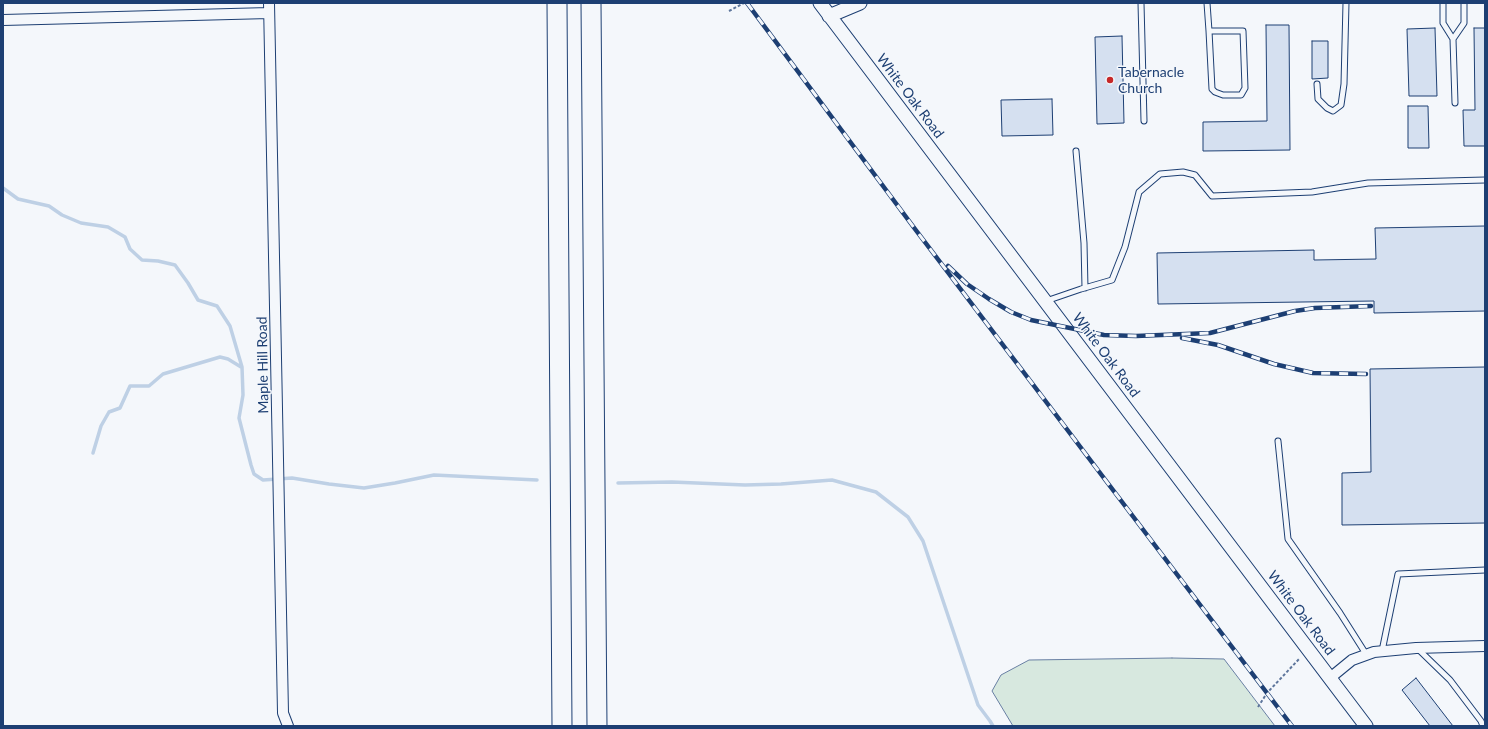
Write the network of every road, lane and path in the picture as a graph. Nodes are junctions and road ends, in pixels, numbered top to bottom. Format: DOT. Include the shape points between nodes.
graph roads {
  1 [pos="557,3"];
  2 [pos="591,3"];
  3 [pos="744,3"];
  4 [pos="820,3"];
  5 [pos="860,3"];
  6 [pos="1141,3"];
  7 [pos="1207,3"];
  8 [pos="1346,3"];
  9 [pos="1443,3"];
  10 [pos="1464,3"];
  11 [pos="269,8"];
  12 [pos="729,11"];
  13 [pos="829,16"];
  14 [pos="3,20"];
  15 [pos="1208,31"];
  16 [pos="1453,39"];
  17 [pos="1317,84"];
  18 [pos="1455,103"];
  19 [pos="1144,121"];
  20 [pos="1076,150"];
  21 [pos="1485,180"];
  22 [pos="1085,288"];
  23 [pos="1045,302"];
  24 [pos="1278,441"];
  25 [pos="1485,570"];
  26 [pos="1485,646"];
  27 [pos="1416,648"];
  28 [pos="1308,649"];
  29 [pos="1382,651"];
  30 [pos="1366,654"];
  31 [pos="1330,678"];
  32 [pos="1258,707"];
  33 [pos="288,726"];
  34 [pos="562,726"];
  35 [pos="597,726"];
  36 [pos="1366,726"];
  37 [pos="1483,726"];
  1 -- 34 [label="highway"];
  2 -- 35 [label="highway"];
  3 -- 12 [label="path"];
  4 -- 13 [label="street, White Oak Road"];
  5 -- 13 [label="street"];
  6 -- 19 [label="lane"];
  7 -- 15 [label="lane"];
  8 -- 17 [label="lane" via="1341,106 1333,111 1327,108 1318,99"];
  9 -- 16 [label="lane" via="1443,23"];
  10 -- 16 [label="lane" via="1464,23"];
  11 -- 14 [label="street"];
  11 -- 33 [label="street, Maple Hill Road" via="283,713"];
  13 -- 23 [label="street, White Oak Road"];
  15 -- 15 [label="lane" via="1212,89 1223,95 1241,95 1246,88 1243,31"];
  16 -- 18 [label="lane"];
  20 -- 22 [label="lane"];
  21 -- 22 [label="lane" via="1368,183 1312,192 1212,196 1196,175 1183,172 1160,174 1139,192 1112,280"];
  22 -- 23 [label="lane"];
  23 -- 28 [label="street, White Oak Road"];
  24 -- 30 [label="lane" via="1288,539"];
  25 -- 29 [label="lane" via="1398,574"];
  26 -- 27 [label="street"];
  27 -- 29 [label="street"];
  27 -- 37 [label="lane" via="1450,680"];
  28 -- 31 [label="street, White Oak Road"];
  28 -- 32 [label="path" via="1267,693"];
  29 -- 30 [label="street"];
  30 -- 31 [label="street" via="1352,660"];
  31 -- 36 [label="street, White Oak Road"];
}
